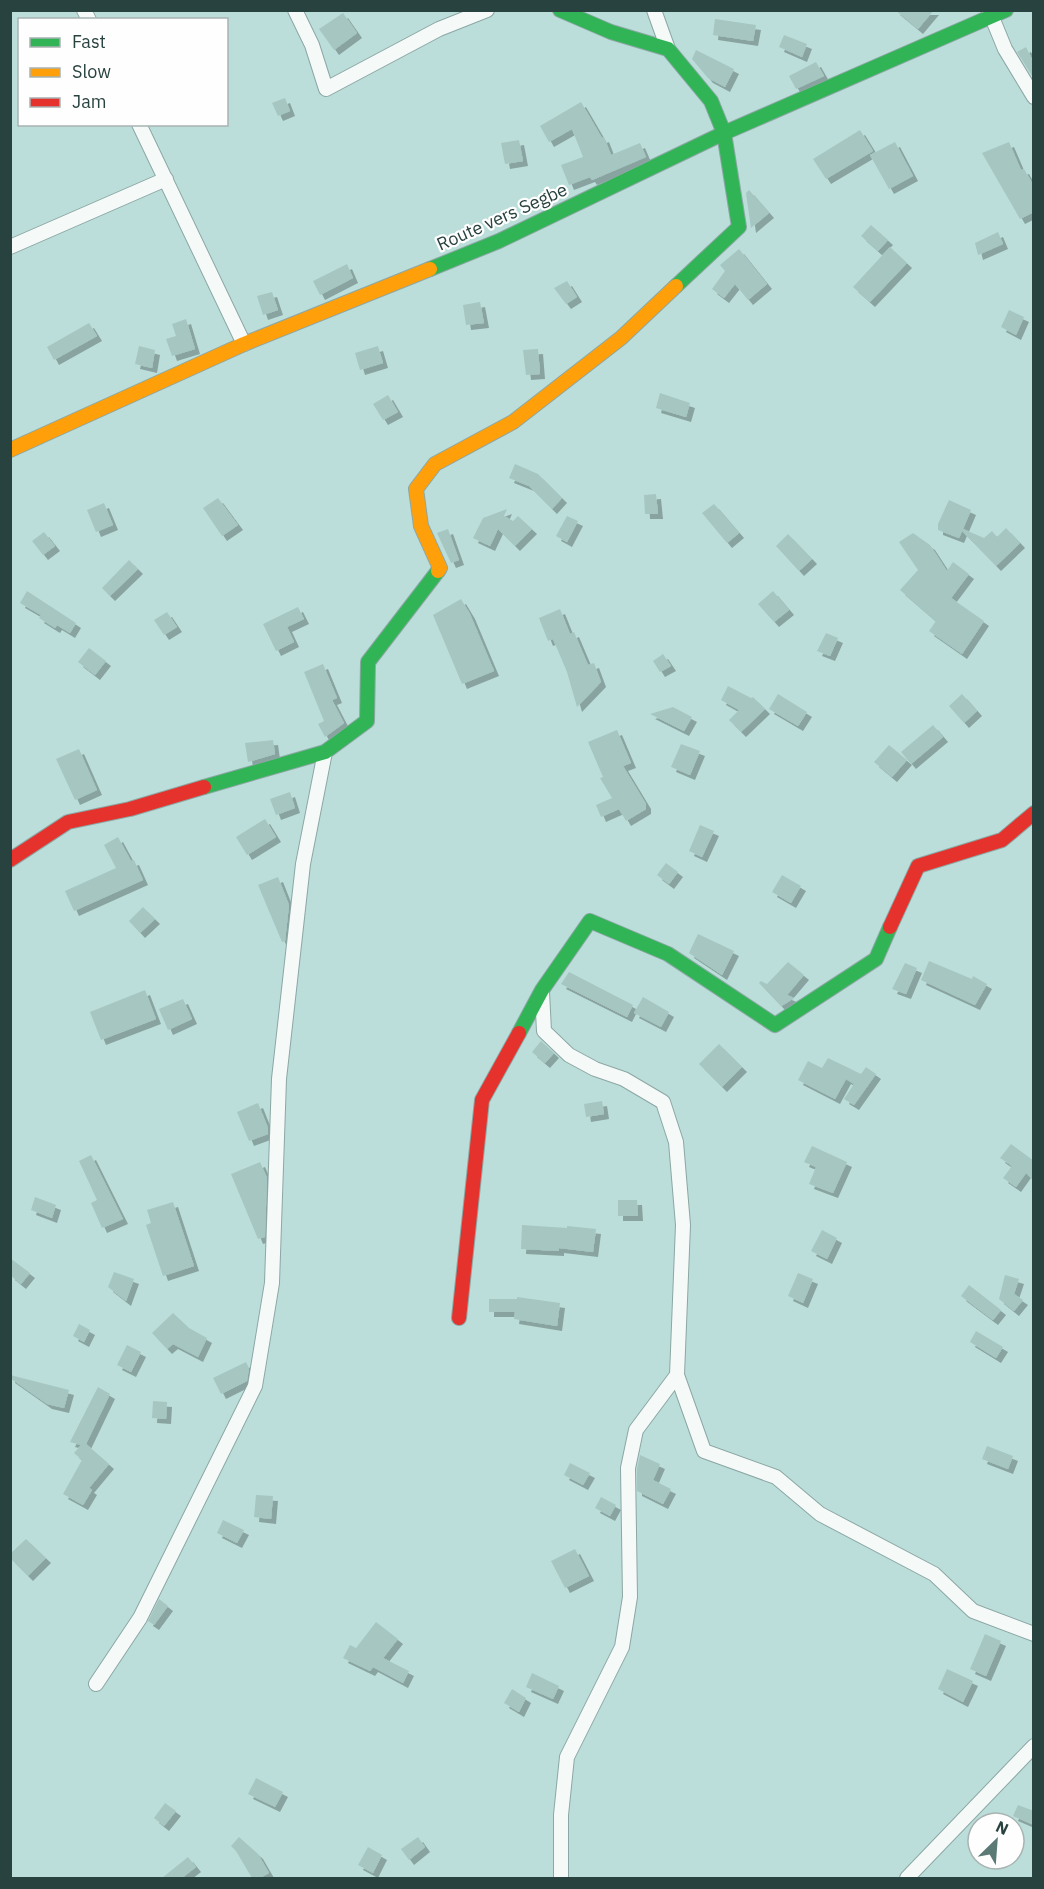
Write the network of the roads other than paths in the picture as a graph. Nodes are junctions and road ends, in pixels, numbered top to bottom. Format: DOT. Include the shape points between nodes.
graph roads {
  1 [pos="295,10"];
  2 [pos="487,10"];
  3 [pos="560,10"];
  4 [pos="654,10"];
  5 [pos="1006,10"];
  6 [pos="991,14"];
  7 [pos="668,49"];
  8 [pos="1034,97"];
  9 [pos="140,126"];
  10 [pos="724,133"];
  11 [pos="166,180"];
  12 [pos="10,247"];
  13 [pos="244,344"];
  14 [pos="10,450"];
  15 [pos="325,752"];
  16 [pos="1034,813"];
  17 [pos="10,860"];
  18 [pos="542,990"];
  19 [pos="459,1318"];
  20 [pos="677,1375"];
  21 [pos="1034,1634"];
  22 [pos="96,1684"];
  23 [pos="1034,1746"];
  24 [pos="561,1878"];
  25 [pos="907,1878"];
  1 -- 2 [label="street" via="326,88 440,29"];
  3 -- 7 [label="street" via="611,32"];
  4 -- 7 [label="street"];
  5 -- 6 [label="street, Route vers Segbe"];
  6 -- 8 [label="street" via="1005,49"];
  6 -- 10 [label="street, Route vers Segbe"];
  7 -- 10 [label="street" via="711,101"];
  9 -- 11 [label="street"];
  10 -- 13 [label="street, Route vers Segbe" via="499,241"];
  10 -- 15 [label="street" via="739,227 621,338 513,422 435,464 416,489 421,525 440,568 368,662 367,721"];
  11 -- 12 [label="street"];
  11 -- 13 [label="street"];
  13 -- 14 [label="street, Route vers Segbe"];
  15 -- 17 [label="street" via="130,809 68,822"];
  15 -- 22 [label="street" via="303,864 280,1068 272,1282 255,1386 140,1618"];
  16 -- 18 [label="street" via="1002,840 918,866 876,959 776,1025 668,954 590,921"];
  18 -- 19 [label="street" via="482,1100"];
  18 -- 20 [label="street" via="544,1031 569,1055 624,1079 663,1102 676,1142 683,1225"];
  20 -- 21 [label="street" via="704,1451 776,1477 820,1514 934,1574 973,1611"];
  20 -- 24 [label="street" via="636,1430 628,1468 629,1607 622,1647 567,1757 561,1815"];
  23 -- 25 [label="street"];
}
